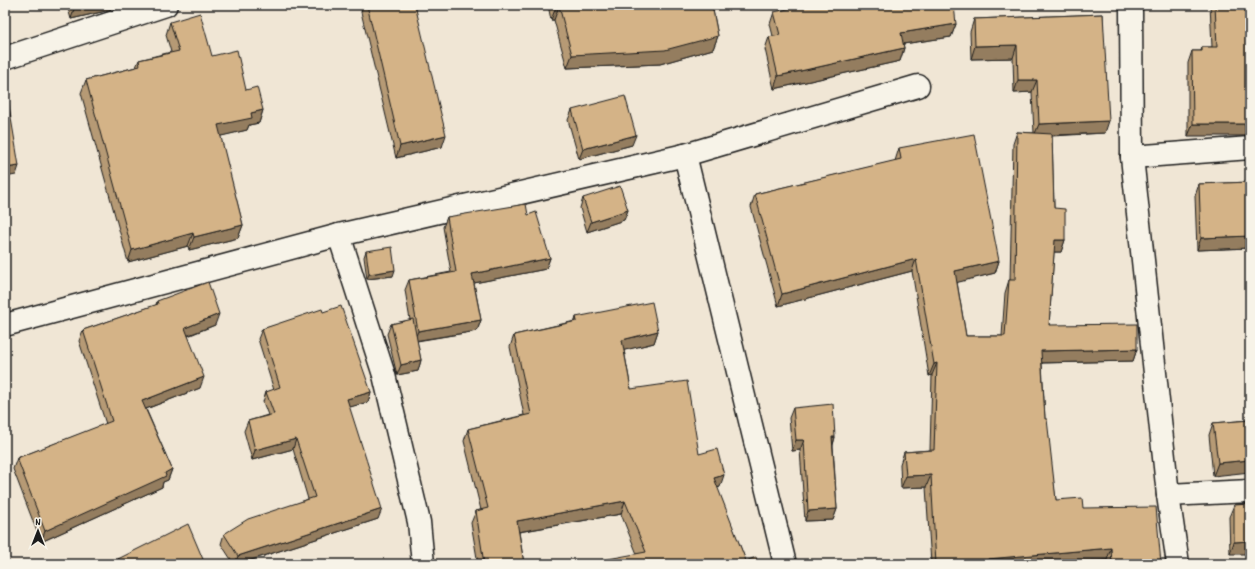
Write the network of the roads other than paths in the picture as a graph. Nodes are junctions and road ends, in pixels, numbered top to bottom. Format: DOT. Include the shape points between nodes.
graph roads {
  1 [pos="166,5"];
  2 [pos="1131,10"];
  3 [pos="5,58"];
  4 [pos="918,86"];
  5 [pos="1250,148"];
  6 [pos="685,155"];
  7 [pos="1132,157"];
  8 [pos="339,235"];
  9 [pos="5,325"];
  10 [pos="1250,491"];
  11 [pos="1168,495"];
  12 [pos="423,564"];
  13 [pos="785,564"];
  14 [pos="1178,564"];
  1 -- 3 [label="street"];
  2 -- 7 [label="street"];
  4 -- 6 [label="street"];
  5 -- 7 [label="street"];
  6 -- 8 [label="street"];
  6 -- 13 [label="street"];
  7 -- 11 [label="street"];
  8 -- 9 [label="street"];
  8 -- 12 [label="street" via="384,375 419,522"];
  10 -- 11 [label="street"];
  11 -- 14 [label="street"];
}
